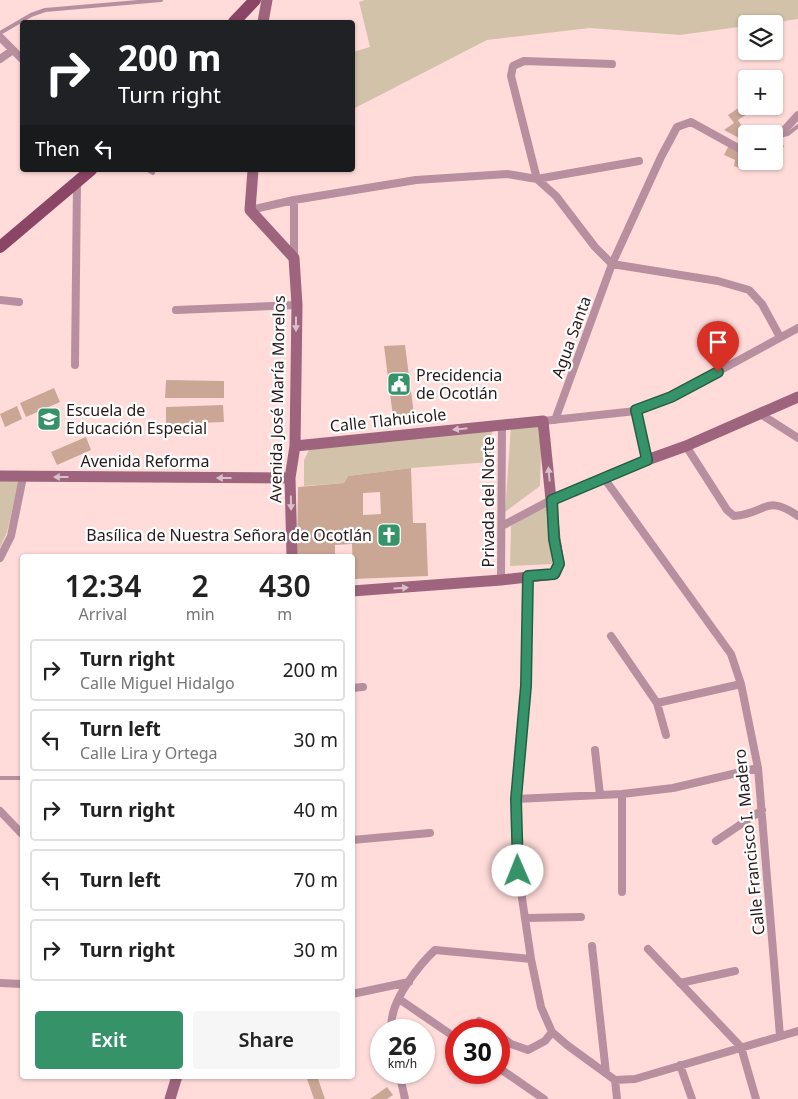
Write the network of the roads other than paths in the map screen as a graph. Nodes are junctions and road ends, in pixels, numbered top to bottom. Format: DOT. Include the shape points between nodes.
graph roads {
  1 [pos="162,0"];
  2 [pos="255,0"];
  3 [pos="267,0"];
  4 [pos="23,20"];
  5 [pos="236,20"];
  6 [pos="263,20"];
  7 [pos="20,22"];
  8 [pos="0,35"];
  9 [pos="13,50"];
  10 [pos="20,57"];
  11 [pos="0,59"];
  12 [pos="612,64"];
  13 [pos="798,115"];
  14 [pos="798,126"];
  15 [pos="783,131"];
  16 [pos="783,135"];
  17 [pos="738,148"];
  18 [pos="639,161"];
  19 [pos="89,172"];
  20 [pos="252,172"];
  21 [pos="536,179"];
  22 [pos="77,182"];
  23 [pos="294,200"];
  24 [pos="250,210"];
  25 [pos="0,247"];
  26 [pos="294,258"];
  27 [pos="612,264"];
  28 [pos="0,300"];
  29 [pos="19,302"];
  30 [pos="297,305"];
  31 [pos="176,310"];
  32 [pos="798,328"];
  33 [pos="780,337"];
  34 [pos="75,365"];
  35 [pos="798,396"];
  36 [pos="636,410"];
  37 [pos="759,413"];
  38 [pos="549,420"];
  39 [pos="502,424"];
  40 [pos="798,438"];
  41 [pos="296,446"];
  42 [pos="686,446"];
  43 [pos="647,460"];
  44 [pos="0,476"];
  45 [pos="23,477"];
  46 [pos="290,478"];
  47 [pos="604,478"];
  48 [pos="552,500"];
  49 [pos="798,516"];
  50 [pos="502,526"];
  51 [pos="292,554"];
  52 [pos="0,558"];
  53 [pos="528,576"];
  54 [pos="501,580"];
  55 [pos="355,591"];
  56 [pos="610,636"];
  57 [pos="741,684"];
  58 [pos="363,687"];
  59 [pos="355,688"];
  60 [pos="657,703"];
  61 [pos="666,735"];
  62 [pos="595,750"];
  63 [pos="758,768"];
  64 [pos="0,778"];
  65 [pos="20,778"];
  66 [pos="622,794"];
  67 [pos="600,796"];
  68 [pos="516,799"];
  69 [pos="762,810"];
  70 [pos="0,811"];
  71 [pos="20,832"];
  72 [pos="430,833"];
  73 [pos="355,840"];
  74 [pos="716,841"];
  75 [pos="622,892"];
  76 [pos="581,917"];
  77 [pos="525,918"];
  78 [pos="592,946"];
  79 [pos="648,949"];
  80 [pos="532,959"];
  81 [pos="735,971"];
  82 [pos="409,982"];
  83 [pos="4,983"];
  84 [pos="680,983"];
  85 [pos="20,984"];
  86 [pos="355,993"];
  87 [pos="399,999"];
  88 [pos="392,1019"];
  89 [pos="445,1030"];
  90 [pos="798,1031"];
  91 [pos="552,1032"];
  92 [pos="780,1036"];
  93 [pos="510,1043"];
  94 [pos="741,1047"];
  95 [pos="680,1065"];
  96 [pos="606,1073"];
  97 [pos="510,1076"];
  98 [pos="176,1079"];
  99 [pos="615,1080"];
  100 [pos="401,1084"];
  101 [pos="170,1099"];
  102 [pos="405,1099"];
  103 [pos="544,1099"];
  104 [pos="618,1099"];
  105 [pos="692,1099"];
  106 [pos="756,1099"];
  1 -- 4 [label="lane" via="45,10"];
  2 -- 5 [label="main road"];
  3 -- 6 [label="street"];
  7 -- 8 [label="lane"];
  8 -- 9 [label="street"];
  9 -- 10 [label="street"];
  9 -- 11 [label="street"];
  12 -- 21 [label="street" via="524,61 513,66 511,76"];
  13 -- 15 [label="street"];
  14 -- 16 [label="lane"];
  17 -- 27 [label="street, Agua Santa" via="691,122 677,127"];
  18 -- 21 [label="street"];
  19 -- 22 [label="main road"];
  20 -- 24 [label="street"];
  21 -- 23 [label="street" via="507,174 416,180"];
  21 -- 27 [label="street" via="556,196"];
  22 -- 25 [label="main road"];
  22 -- 34 [label="street"];
  23 -- 24 [label="street"];
  23 -- 26 [label="street"];
  24 -- 26 [label="street"];
  26 -- 30 [label="street, Avenida José María Morelos"];
  27 -- 33 [label="street" via="718,281 749,290 762,304"];
  27 -- 38 [label="street, Agua Santa"];
  28 -- 29 [label="street"];
  30 -- 31 [label="street"];
  30 -- 41 [label="street, Avenida José María Morelos, one-way"];
  32 -- 33 [label="street"];
  33 -- 36 [label="street" via="671,397"];
  35 -- 37 [label="street"];
  36 -- 38 [label="street"];
  36 -- 43 [label="street"];
  37 -- 40 [label="street"];
  37 -- 42 [label="street"];
  38 -- 39 [label="street, Calle Tlahuicole"];
  48 -- 38 [label="street, one-way"];
  39 -- 41 [label="street, Calle Tlahuicole, one-way"];
  39 -- 50 [label="street, Privada del Norte"];
  41 -- 46 [label="street, Avenida José María Morelos"];
  42 -- 43 [label="street"];
  42 -- 49 [label="street" via="734,516 777,505"];
  43 -- 47 [label="street"];
  44 -- 45 [label="street, Avenida Reforma"];
  46 -- 45 [label="street, Avenida Reforma, one-way"];
  45 -- 52 [label="street" via="10,536"];
  46 -- 51 [label="street, Avenida José María Morelos, one-way"];
  47 -- 48 [label="street"];
  47 -- 57 [label="street, Calle Francisco I. Madero" via="731,654"];
  48 -- 50 [label="street"];
  48 -- 53 [label="street" via="559,564 554,574"];
  50 -- 54 [label="street, Privada del Norte"];
  53 -- 54 [label="street"];
  53 -- 68 [label="street" via="526,686"];
  55 -- 54 [label="street, one-way"];
  56 -- 60 [label="street"];
  57 -- 60 [label="street"];
  57 -- 63 [label="street, Calle Francisco I. Madero"];
  58 -- 59 [label="street"];
  60 -- 61 [label="street"];
  62 -- 67 [label="street"];
  63 -- 66 [label="street" via="673,788"];
  63 -- 69 [label="street, Calle Francisco I. Madero"];
  64 -- 65 [label="lane"];
  66 -- 67 [label="street"];
  66 -- 75 [label="street"];
  67 -- 68 [label="street"];
  68 -- 77 [label="street" via="518,871"];
  69 -- 74 [label="street"];
  69 -- 92 [label="street, Calle Francisco I. Madero"];
  70 -- 71 [label="street"];
  72 -- 73 [label="street"];
  76 -- 77 [label="street"];
  77 -- 80 [label="street"];
  78 -- 96 [label="street"];
  79 -- 84 [label="street"];
  80 -- 82 [label="street" via="435,950"];
  80 -- 91 [label="street" via="541,1007"];
  81 -- 84 [label="street"];
  82 -- 86 [label="street"];
  82 -- 87 [label="street"];
  83 -- 85 [label="street"];
  84 -- 94 [label="street"];
  87 -- 88 [label="street"];
  87 -- 89 [label="street"];
  90 -- 92 [label="street"];
  91 -- 93 [label="street" via="545,1041 528,1050"];
  91 -- 96 [label="street"];
  92 -- 94 [label="street"];
  94 -- 95 [label="street"];
  94 -- 106 [label="street"];
  95 -- 99 [label="street" via="635,1079"];
  95 -- 105 [label="street"];
  96 -- 99 [label="street"];
  97 -- 103 [label="street"];
  98 -- 101 [label="street"];
  99 -- 104 [label="street"];
  100 -- 102 [label="street"];
}
